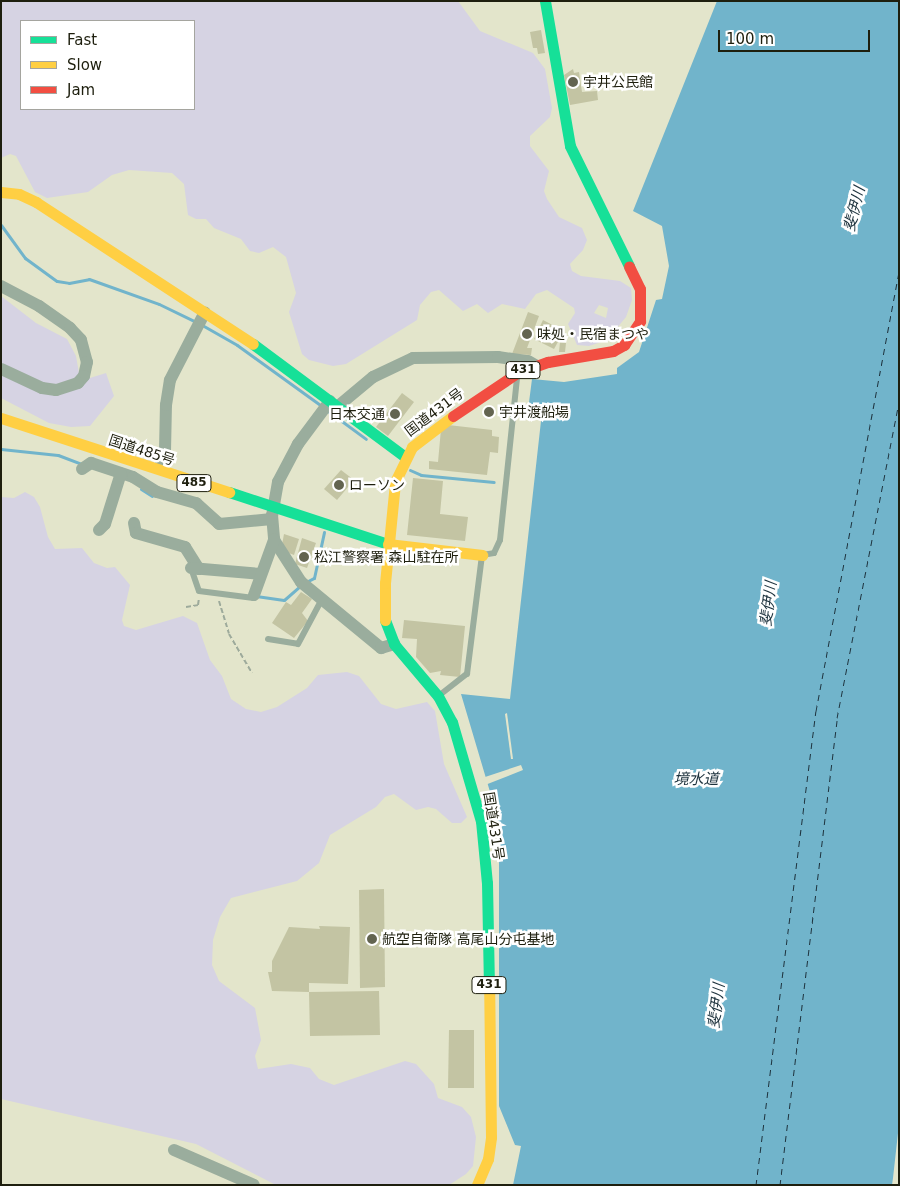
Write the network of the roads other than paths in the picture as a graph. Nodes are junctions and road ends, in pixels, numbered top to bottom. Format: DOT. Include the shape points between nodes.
graph roads {
  1 [pos="545,1"];
  2 [pos="1,192"];
  3 [pos="1,286"];
  4 [pos="201,319"];
  5 [pos="536,365"];
  6 [pos="1,369"];
  7 [pos="517,372"];
  8 [pos="329,406"];
  9 [pos="1,418"];
  10 [pos="405,457"];
  11 [pos="161,464"];
  12 [pos="82,470"];
  13 [pos="121,472"];
  14 [pos="157,477"];
  15 [pos="157,492"];
  16 [pos="273,518"];
  17 [pos="134,523"];
  18 [pos="99,530"];
  19 [pos="274,540"];
  20 [pos="388,544"];
  21 [pos="482,555"];
  22 [pos="193,568"];
  23 [pos="262,574"];
  24 [pos="254,596"];
  25 [pos="322,599"];
  26 [pos="268,639"];
  27 [pos="394,644"];
  28 [pos="438,696"];
  29 [pos="174,1150"];
  30 [pos="254,1185"];
  31 [pos="477,1185"];
  1 -- 5 [label="main road, 国道431号 / 431" via="562,117 570,146 631,265 642,304 640,321 632,334 613,351"];
  2 -- 4 [label="main road" via="19,194 36,202"];
  3 -- 6 [label="street" via="39,306 70,328 81,340 87,362 84,376 78,383 56,390 42,388"];
  4 -- 8 [label="main road"];
  4 -- 11 [label="street" via="168,389 165,451"];
  5 -- 7 [label="main road, 国道431号 / 431"];
  5 -- 8 [label="street" via="528,360 498,357 413,358 374,377"];
  7 -- 10 [label="main road, 国道431号 / 431" via="423,436"];
  7 -- 21 [label="lane" via="500,540 494,554"];
  8 -- 10 [label="main road"];
  8 -- 16 [label="street" via="298,444 278,482"];
  9 -- 16 [label="main road, 国道485号 / 485"];
  10 -- 20 [label="main road, 国道431号 / 431" via="395,482"];
  12 -- 13 [label="street" via="92,462"];
  13 -- 15 [label="street"];
  13 -- 18 [label="street" via="105,524"];
  14 -- 15 [label="street"];
  15 -- 16 [label="street" via="196,503 219,524"];
  16 -- 19 [label="street"];
  16 -- 20 [label="main road, 国道485号 / 485"];
  17 -- 22 [label="street" via="136,532 185,547"];
  19 -- 23 [label="street"];
  19 -- 25 [label="street" via="290,570"];
  20 -- 21 [label="main road, 国道485号"];
  20 -- 27 [label="main road, 国道431号 / 431" via="384,603 385,619"];
  21 -- 28 [label="lane" via="467,674"];
  22 -- 23 [label="street"];
  22 -- 24 [label="lane" via="199,591"];
  23 -- 24 [label="street"];
  25 -- 26 [label="lane" via="298,644"];
  25 -- 27 [label="street" via="382,648"];
  27 -- 28 [label="main road, 国道431号 / 431"];
  28 -- 31 [label="main road, 国道431号 / 431" via="452,722 468,772 481,821 488,884 491,1137 488,1159"];
  29 -- 30 [label="street"];
}
